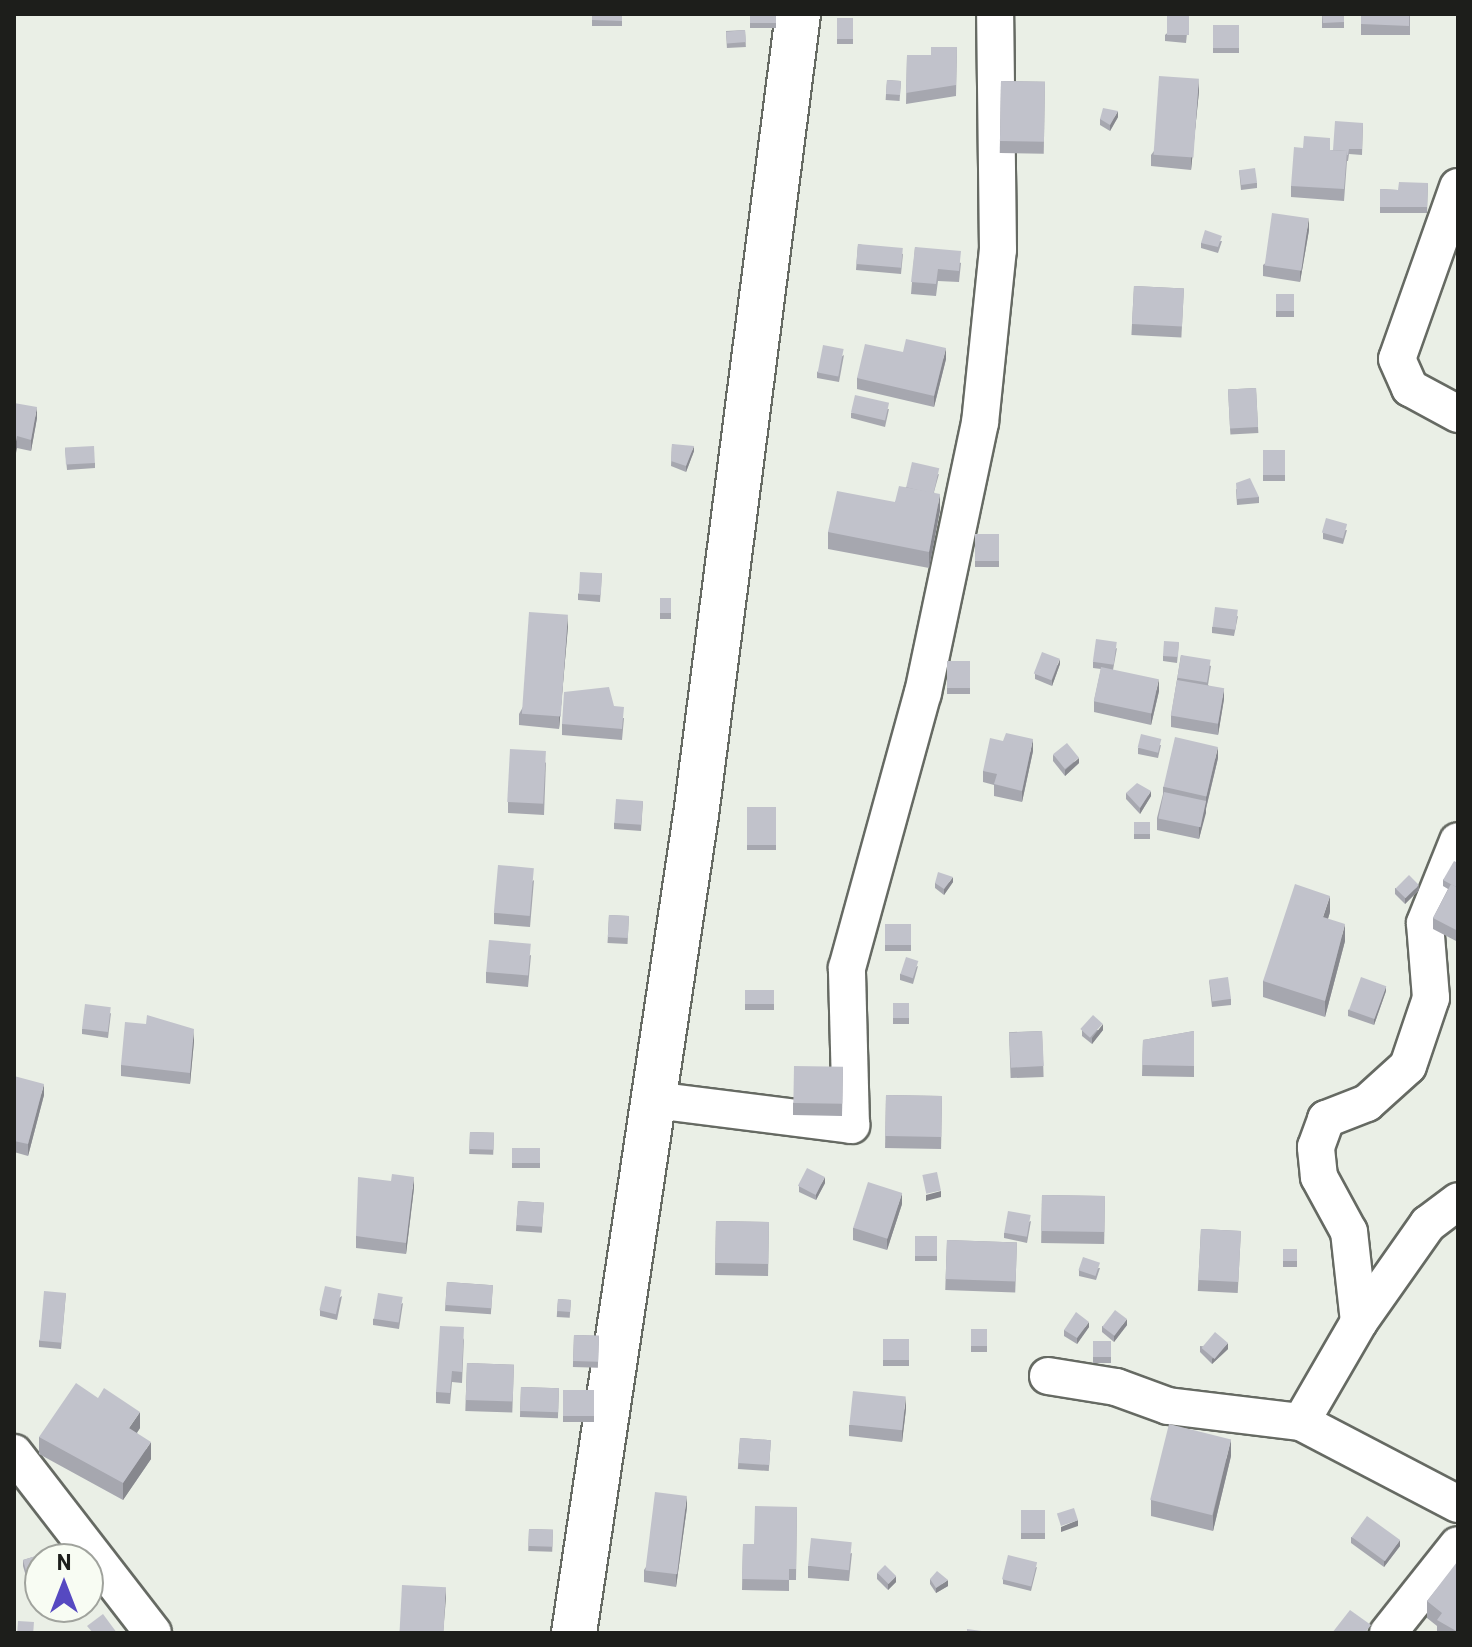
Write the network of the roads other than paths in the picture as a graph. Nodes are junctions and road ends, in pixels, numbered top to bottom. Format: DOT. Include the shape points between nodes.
graph roads {
  1 [pos="798,14"];
  2 [pos="995,14"];
  3 [pos="1458,187"];
  4 [pos="1458,414"];
  5 [pos="1458,841"];
  6 [pos="654,1100"];
  7 [pos="1458,1201"];
  8 [pos="1359,1322"];
  9 [pos="1048,1376"];
  10 [pos="1301,1422"];
  11 [pos="14,1453"];
  12 [pos="1458,1504"];
  13 [pos="1458,1545"];
  14 [pos="153,1633"];
  15 [pos="574,1633"];
  16 [pos="1388,1633"];
  1 -- 6 [label="street" via="739,509"];
  2 -- 6 [label="street" via="998,250 980,423 923,693 847,968 851,1125"];
  3 -- 4 [label="street" via="1397,359 1410,388"];
  5 -- 8 [label="street" via="1425,923 1431,998 1408,1066 1367,1103 1326,1119 1316,1147 1319,1177 1349,1232"];
  6 -- 15 [label="street"];
  7 -- 8 [label="street" via="1428,1224"];
  8 -- 10 [label="street"];
  9 -- 10 [label="street" via="1116,1387 1168,1406"];
  10 -- 12 [label="street"];
  11 -- 14 [label="street"];
  13 -- 16 [label="street"];
}
